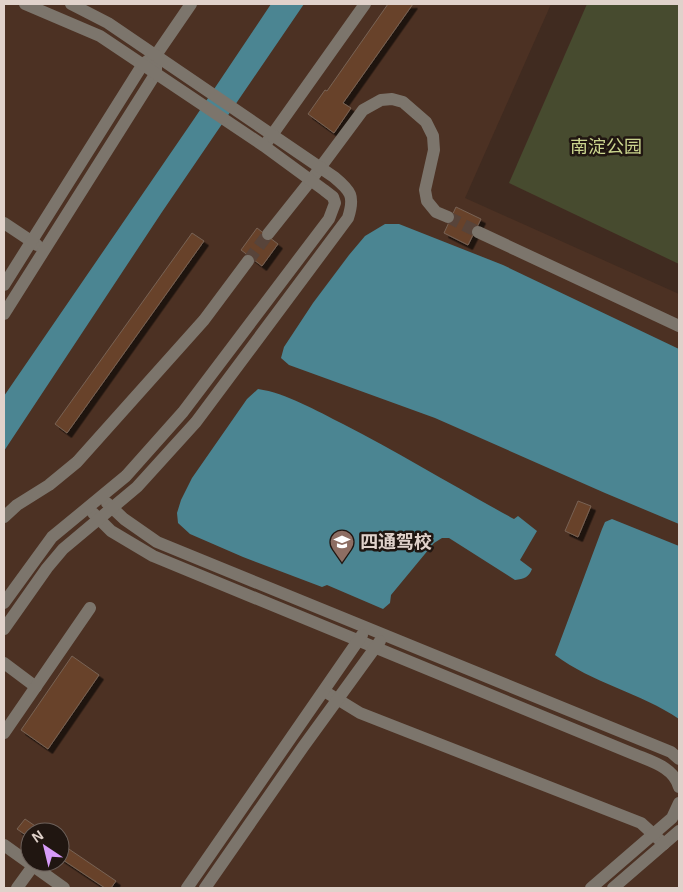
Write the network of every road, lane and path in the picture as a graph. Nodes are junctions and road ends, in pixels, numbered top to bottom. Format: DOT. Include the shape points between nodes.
graph roads {
  1 [pos="25,4"];
  2 [pos="71,4"];
  3 [pos="191,4"];
  4 [pos="365,4"];
  5 [pos="156,55"];
  6 [pos="142,64"];
  7 [pos="156,73"];
  8 [pos="193,90"];
  9 [pos="268,141"];
  10 [pos="320,168"];
  11 [pos="311,180"];
  12 [pos="448,217"];
  13 [pos="4,223"];
  14 [pos="478,232"];
  15 [pos="268,234"];
  16 [pos="31,242"];
  17 [pos="44,250"];
  18 [pos="248,261"];
  19 [pos="4,285"];
  20 [pos="4,312"];
  21 [pos="679,326"];
  22 [pos="101,497"];
  23 [pos="87,508"];
  24 [pos="112,508"];
  25 [pos="4,518"];
  26 [pos="99,519"];
  27 [pos="4,603"];
  28 [pos="90,608"];
  29 [pos="4,629"];
  30 [pos="367,629"];
  31 [pos="384,636"];
  32 [pos="358,641"];
  33 [pos="375,648"];
  34 [pos="4,664"];
  35 [pos="36,687"];
  36 [pos="324,691"];
  37 [pos="338,699"];
  38 [pos="4,733"];
  39 [pos="679,759"];
  40 [pos="679,787"];
  41 [pos="679,802"];
  42 [pos="679,831"];
  43 [pos="653,834"];
  44 [pos="664,844"];
  45 [pos="6,850"];
  46 [pos="20,858"];
  47 [pos="29,872"];
  48 [pos="40,872"];
  49 [pos="58,886"];
  50 [pos="17,888"];
  51 [pos="187,888"];
  52 [pos="205,888"];
  53 [pos="592,888"];
  54 [pos="614,888"];
  1 -- 6 [label="lane" via="100,36"];
  2 -- 5 [label="lane" via="108,23"];
  3 -- 5 [label="lane"];
  4 -- 9 [label="lane"];
  5 -- 6 [label="lane"];
  5 -- 7 [label="lane"];
  5 -- 8 [label="lane"];
  6 -- 7 [label="lane"];
  6 -- 16 [label="lane"];
  7 -- 8 [label="lane"];
  7 -- 17 [label="lane"];
  8 -- 9 [label="lane"];
  9 -- 10 [label="lane"];
  9 -- 11 [label="lane"];
  10 -- 11 [label="lane"];
  10 -- 12 [label="lane" via="363,110 381,100 403,102 426,122 433,136 434,150 425,190 427,201 436,212"];
  10 -- 24 [label="lane" via="346,188 351,196 348,218 196,422 137,487"];
  11 -- 15 [label="lane"];
  11 -- 22 [label="lane" via="333,197 335,203 328,219 183,412 126,476"];
  13 -- 16 [label="lane"];
  14 -- 21 [label="lane"];
  16 -- 17 [label="lane"];
  16 -- 19 [label="lane"];
  17 -- 20 [label="lane"];
  18 -- 25 [label="lane" via="204,320 77,462"];
  22 -- 23 [label="lane"];
  22 -- 24 [label="lane"];
  23 -- 26 [label="lane"];
  23 -- 27 [label="lane" via="52,537"];
  24 -- 26 [label="lane"];
  24 -- 30 [label="lane" via="157,542"];
  26 -- 29 [label="lane" via="63,549"];
  26 -- 32 [label="lane" via="111,531 153,556"];
  28 -- 35 [label="lane"];
  30 -- 31 [label="lane"];
  30 -- 32 [label="lane"];
  31 -- 33 [label="lane"];
  31 -- 39 [label="lane" via="671,752"];
  32 -- 33 [label="lane"];
  32 -- 36 [label="lane"];
  33 -- 37 [label="lane"];
  33 -- 40 [label="lane" via="662,767 674,775"];
  34 -- 35 [label="lane"];
  35 -- 38 [label="lane"];
  36 -- 37 [label="lane"];
  36 -- 51 [label="lane"];
  37 -- 43 [label="lane" via="360,713 641,823"];
  37 -- 52 [label="lane"];
  41 -- 43 [label="lane" via="672,818"];
  42 -- 44 [label="lane"];
  43 -- 44 [label="lane"];
  43 -- 53 [label="lane"];
  44 -- 54 [label="lane"];
  45 -- 46 [label="lane"];
  47 -- 50 [label="lane"];
  48 -- 49 [label="lane"];
}
